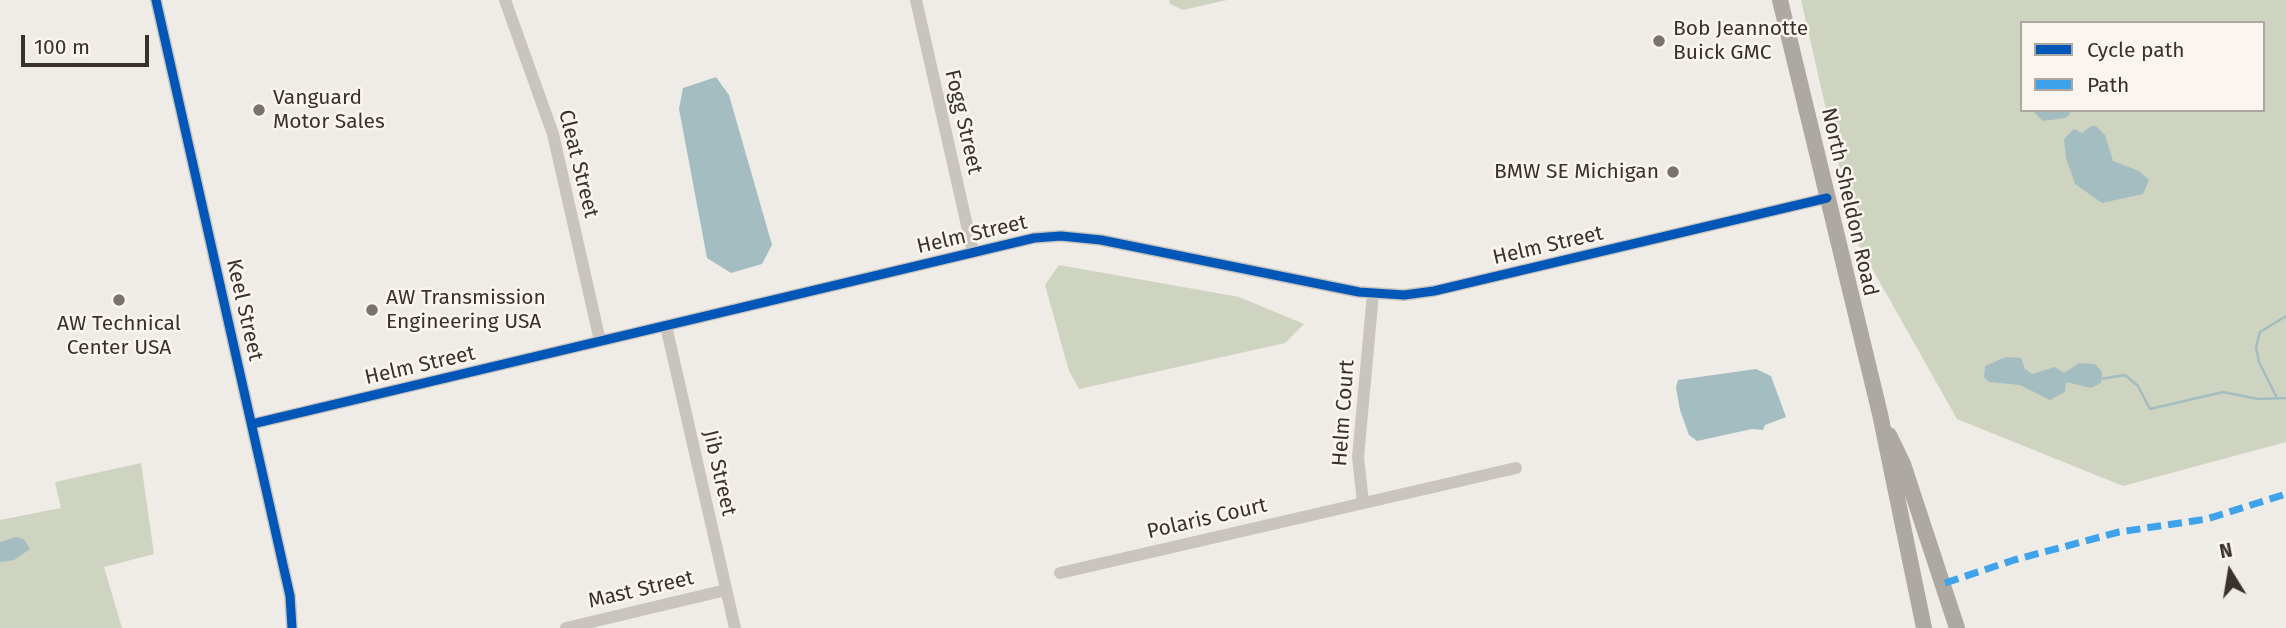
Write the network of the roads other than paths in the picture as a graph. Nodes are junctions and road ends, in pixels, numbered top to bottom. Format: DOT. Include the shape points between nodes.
graph roads {
  1 [pos="156,0"];
  2 [pos="505,0"];
  3 [pos="916,0"];
  4 [pos="1780,0"];
  5 [pos="1827,198"];
  6 [pos="973,253"];
  7 [pos="1373,294"];
  8 [pos="666,326"];
  9 [pos="600,341"];
  10 [pos="1880,414"];
  11 [pos="251,424"];
  12 [pos="1516,468"];
  13 [pos="1363,503"];
  14 [pos="1060,573"];
  15 [pos="726,590"];
  16 [pos="292,628"];
  17 [pos="566,628"];
  18 [pos="734,628"];
  19 [pos="1924,628"];
  20 [pos="1957,628"];
  1 -- 11 [label="street, Keel Street"];
  2 -- 9 [label="street, Cleat Street" via="553,134"];
  3 -- 6 [label="street, Fogg Street"];
  4 -- 5 [label="main road, North Sheldon Road"];
  5 -- 7 [label="street, Helm Street" via="1434,291"];
  5 -- 10 [label="main road, North Sheldon Road"];
  6 -- 7 [label="street, Helm Street" via="1034,238 1084,237"];
  6 -- 8 [label="street, Helm Street"];
  7 -- 13 [label="street, Helm Court" via="1358,457"];
  8 -- 9 [label="street, Helm Street"];
  8 -- 15 [label="street, Jib Street"];
  9 -- 11 [label="street, Helm Street"];
  10 -- 19 [label="main road, North Sheldon Road"];
  10 -- 20 [label="main road, North Sheldon Road" via="1903,464"];
  11 -- 16 [label="street, Keel Street" via="290,596"];
  12 -- 13 [label="street"];
  13 -- 14 [label="street, Polaris Court"];
  15 -- 17 [label="street, Mast Street"];
  15 -- 18 [label="street, Jib Street"];
}
